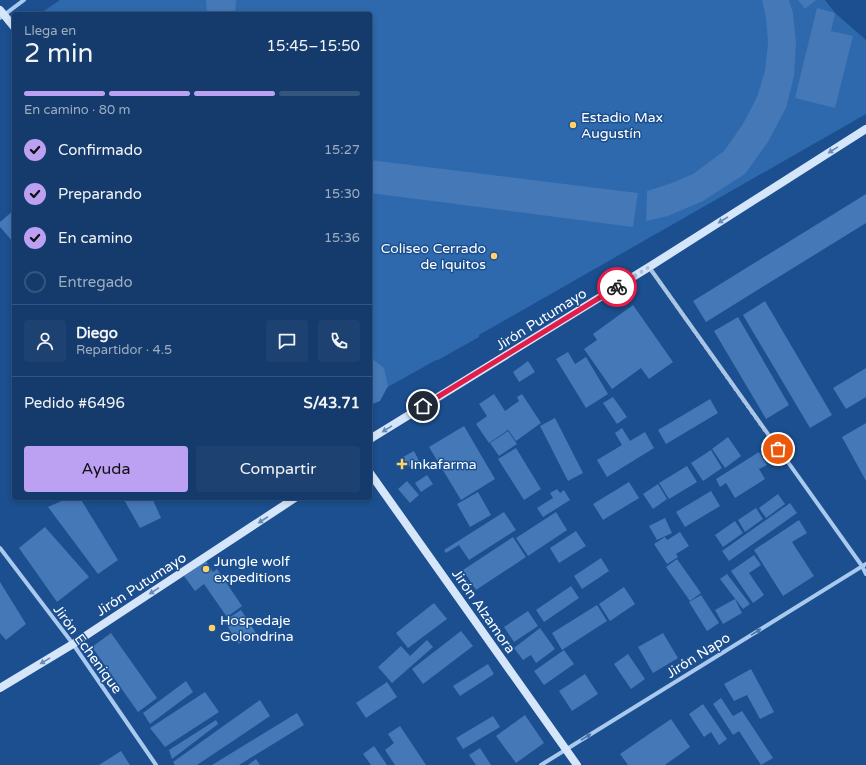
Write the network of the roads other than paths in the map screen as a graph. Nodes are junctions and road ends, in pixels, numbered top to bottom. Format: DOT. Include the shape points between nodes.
graph roads {
  1 [pos="24,0"];
  2 [pos="1,14"];
  3 [pos="12,25"];
  4 [pos="866,129"];
  5 [pos="649,267"];
  6 [pos="372,438"];
  7 [pos="372,476"];
  8 [pos="292,500"];
  9 [pos="0,548"];
  10 [pos="864,565"];
  11 [pos="866,574"];
  12 [pos="73,644"];
  13 [pos="0,688"];
  14 [pos="567,749"];
  15 [pos="156,765"];
  16 [pos="541,765"];
  17 [pos="577,765"];
  1 -- 2 [label="street"];
  2 -- 3 [label="street"];
  4 -- 5 [label="street, Jirón Putumayo, one-way"];
  5 -- 6 [label="street, Jirón Putumayo, one-way"];
  5 -- 10 [label="street"];
  7 -- 14 [label="street, Jirón Alzamora"];
  8 -- 12 [label="street, Jirón Putumayo, one-way"];
  9 -- 12 [label="street, Jirón Echenique"];
  10 -- 11 [label="street"];
  14 -- 10 [label="street, Jirón Napo, one-way"];
  12 -- 13 [label="street, Jirón Putumayo, one-way"];
  12 -- 15 [label="street, Jirón Echenique"];
  14 -- 16 [label="street, Jirón Napo"];
  14 -- 17 [label="street, Jirón Alzamora"];
}
